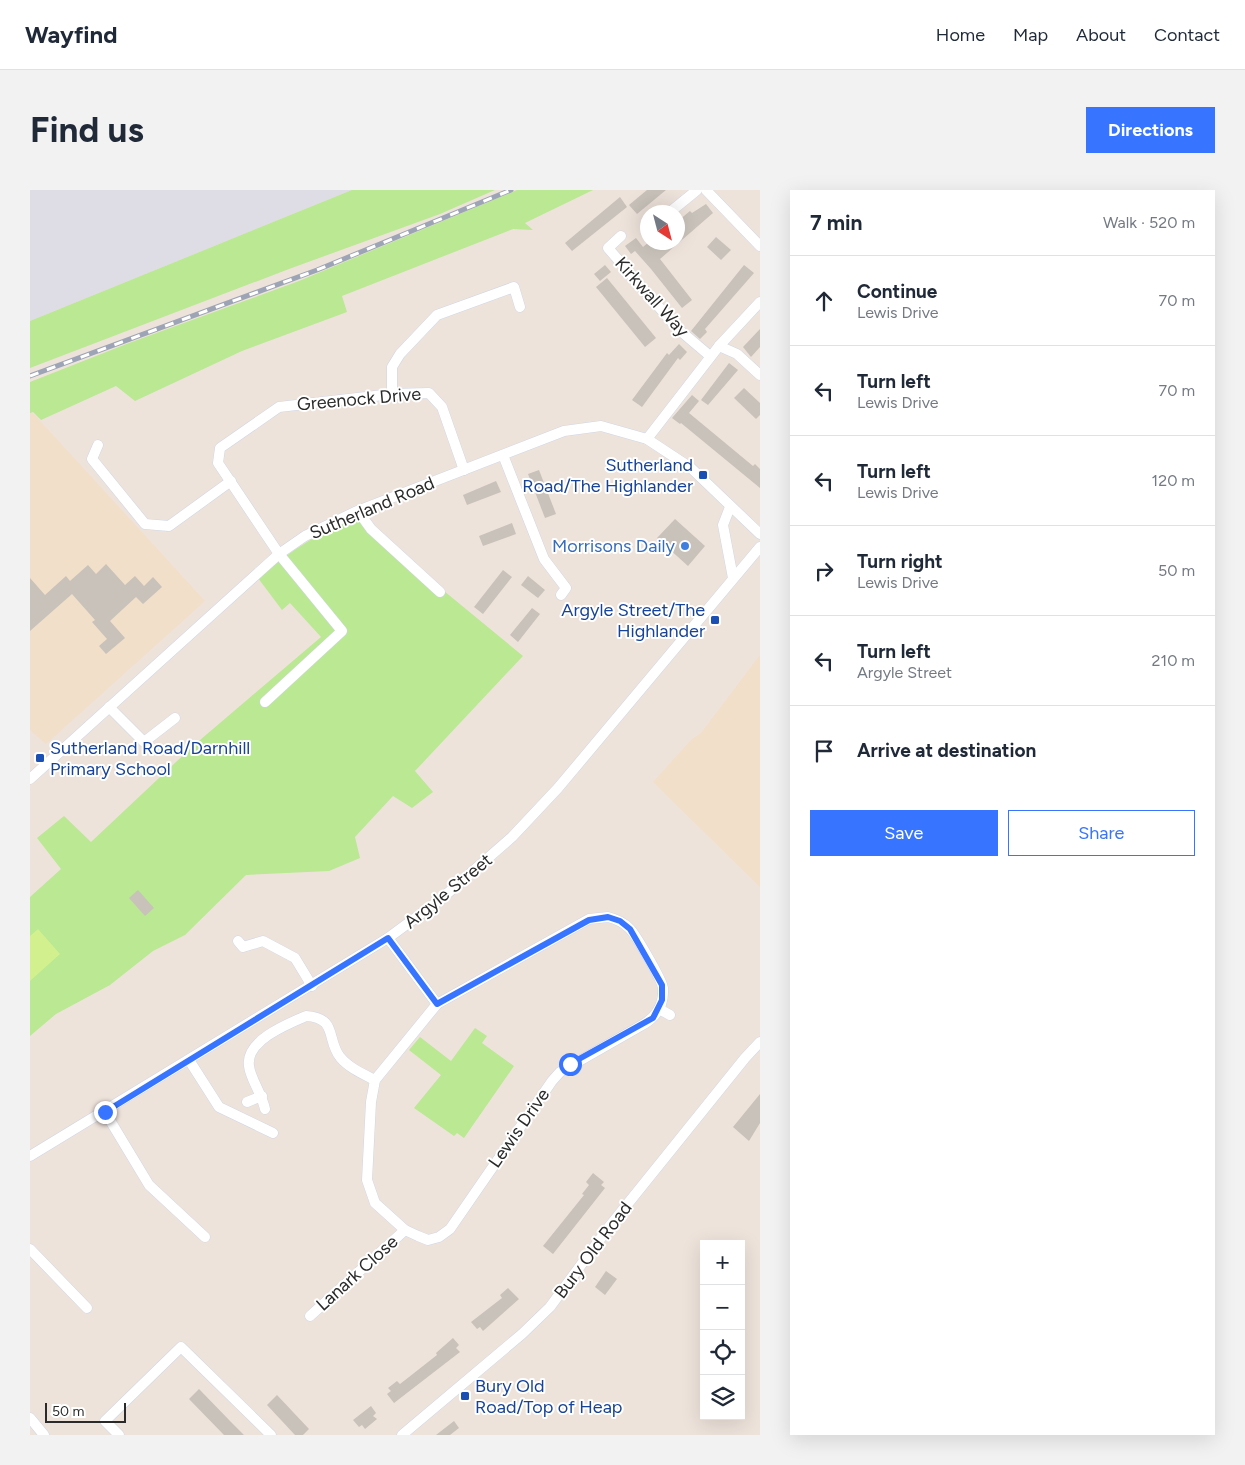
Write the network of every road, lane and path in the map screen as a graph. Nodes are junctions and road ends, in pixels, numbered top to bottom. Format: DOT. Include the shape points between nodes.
graph roads {
  1 [pos="697,190"];
  2 [pos="706,190"];
  3 [pos="679,205"];
  4 [pos="621,236"];
  5 [pos="760,246"];
  6 [pos="760,302"];
  7 [pos="520,307"];
  8 [pos="719,346"];
  9 [pos="710,356"];
  10 [pos="760,375"];
  11 [pos="392,394"];
  12 [pos="647,439"];
  13 [pos="98,445"];
  14 [pos="503,454"];
  15 [pos="464,470"];
  16 [pos="231,481"];
  17 [pos="730,507"];
  18 [pos="358,511"];
  19 [pos="760,534"];
  20 [pos="760,548"];
  21 [pos="279,554"];
  22 [pos="732,578"];
  23 [pos="440,592"];
  24 [pos="561,595"];
  25 [pos="264,702"];
  26 [pos="109,707"];
  27 [pos="175,718"];
  28 [pos="30,779"];
  29 [pos="388,938"];
  30 [pos="238,941"];
  31 [pos="312,986"];
  32 [pos="437,1004"];
  33 [pos="659,1009"];
  34 [pos="670,1015"];
  35 [pos="760,1042"];
  36 [pos="189,1060"];
  37 [pos="375,1080"];
  38 [pos="262,1096"];
  39 [pos="247,1102"];
  40 [pos="265,1109"];
  41 [pos="105,1112"];
  42 [pos="273,1133"];
  43 [pos="30,1156"];
  44 [pos="405,1230"];
  45 [pos="205,1237"];
  46 [pos="30,1250"];
  47 [pos="87,1308"];
  48 [pos="310,1316"];
  49 [pos="30,1418"];
  50 [pos="44,1435"];
  51 [pos="119,1435"];
  52 [pos="271,1435"];
  53 [pos="402,1435"];
  1 -- 3 [label="street"];
  2 -- 5 [label="street"];
  4 -- 9 [label="street, Kirkwall Way" via="608,248 677,328"];
  6 -- 8 [label="street"];
  7 -- 11 [label="street" via="514,288 437,314 392,367"];
  8 -- 9 [label="street"];
  8 -- 10 [label="street" via="737,354"];
  9 -- 12 [label="street"];
  11 -- 15 [label="street, Greenock Drive" via="429,393 442,407"];
  11 -- 16 [label="street, Greenock Drive" via="279,407 220,448 218,463"];
  12 -- 14 [label="street, Sutherland Road" via="601,426 564,430"];
  12 -- 17 [label="street, Sutherland Road" via="690,468"];
  13 -- 16 [label="street" via="92,459 145,524 169,526"];
  14 -- 15 [label="street, Sutherland Road"];
  14 -- 24 [label="street" via="544,559 566,588"];
  15 -- 18 [label="street, Sutherland Road"];
  16 -- 21 [label="street, Greenock Drive"];
  17 -- 19 [label="street, Sutherland Road"];
  17 -- 22 [label="street" via="723,525"];
  18 -- 21 [label="street, Sutherland Road" via="305,536"];
  18 -- 23 [label="street" via="371,529"];
  20 -- 22 [label="street, Argyle Street"];
  21 -- 25 [label="street, Greenock Drive" via="342,631"];
  21 -- 26 [label="street, Sutherland Road"];
  22 -- 29 [label="street, Argyle Street" via="558,788 512,837 441,900"];
  26 -- 27 [label="street" via="144,742"];
  26 -- 28 [label="street, Sutherland Road"];
  29 -- 31 [label="street, Argyle Street"];
  29 -- 32 [label="street"];
  30 -- 31 [label="street" via="243,947 263,941 295,958"];
  31 -- 36 [label="street, Argyle Street"];
  32 -- 33 [label="street, Lewis Drive" via="589,920 608,917 630,929 642,947 662,985"];
  32 -- 37 [label="street, Lewis Drive"];
  33 -- 34 [label="street"];
  33 -- 44 [label="street, Lewis Drive" via="644,1024 570,1064 556,1076 450,1228 439,1237 428,1240"];
  35 -- 53 [label="street, Bury Old Road" via="609,1227 550,1307"];
  36 -- 41 [label="street, Argyle Street"];
  36 -- 42 [label="street" via="219,1107"];
  37 -- 38 [label="street" via="339,1056 326,1023 306,1016 255,1044 250,1053 248,1065"];
  37 -- 44 [label="street, Lewis Drive" via="367,1180 375,1203"];
  38 -- 39 [label="street"];
  38 -- 40 [label="street"];
  41 -- 43 [label="street, Argyle Street"];
  41 -- 45 [label="street" via="149,1185"];
  44 -- 48 [label="street, Lanark Close"];
  46 -- 47 [label="street"];
  49 -- 50 [label="street"];
  51 -- 52 [label="street" via="105,1421 182,1347"];
}
